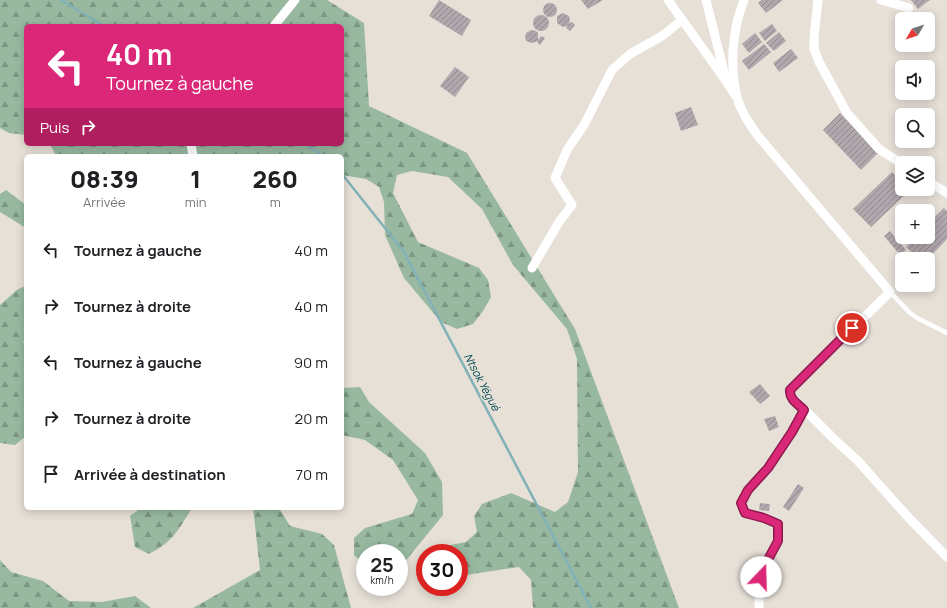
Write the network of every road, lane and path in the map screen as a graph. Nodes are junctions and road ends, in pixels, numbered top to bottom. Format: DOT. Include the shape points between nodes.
graph roads {
  1 [pos="295,0"];
  2 [pos="668,0"];
  3 [pos="706,0"];
  4 [pos="744,0"];
  5 [pos="818,0"];
  6 [pos="881,0"];
  7 [pos="909,8"];
  8 [pos="682,20"];
  9 [pos="276,24"];
  10 [pos="726,81"];
  11 [pos="738,101"];
  12 [pos="895,159"];
  13 [pos="935,185"];
  14 [pos="947,193"];
  15 [pos="532,268"];
  16 [pos="890,292"];
  17 [pos="947,333"];
  18 [pos="804,410"];
  19 [pos="947,557"];
  20 [pos="759,608"];
  1 -- 9 [label="street"];
  2 -- 8 [label="street"];
  3 -- 10 [label="street"];
  4 -- 11 [label="street" via="734,34 734,78"];
  5 -- 12 [label="street" via="814,49 818,62 847,113 879,149"];
  6 -- 7 [label="street"];
  8 -- 10 [label="street"];
  8 -- 15 [label="street" via="662,36 630,54 612,70 584,126 567,150 555,178 572,205"];
  10 -- 11 [label="street"];
  11 -- 16 [label="street" via="758,136"];
  13 -- 14 [label="street"];
  16 -- 17 [label="lane" via="910,313"];
  16 -- 18 [label="street" via="790,390 792,398"];
  18 -- 19 [label="street" via="858,461"];
  18 -- 20 [label="street" via="768,468 748,490 741,503 745,513 778,524 778,541 764,567 759,586"];
}
